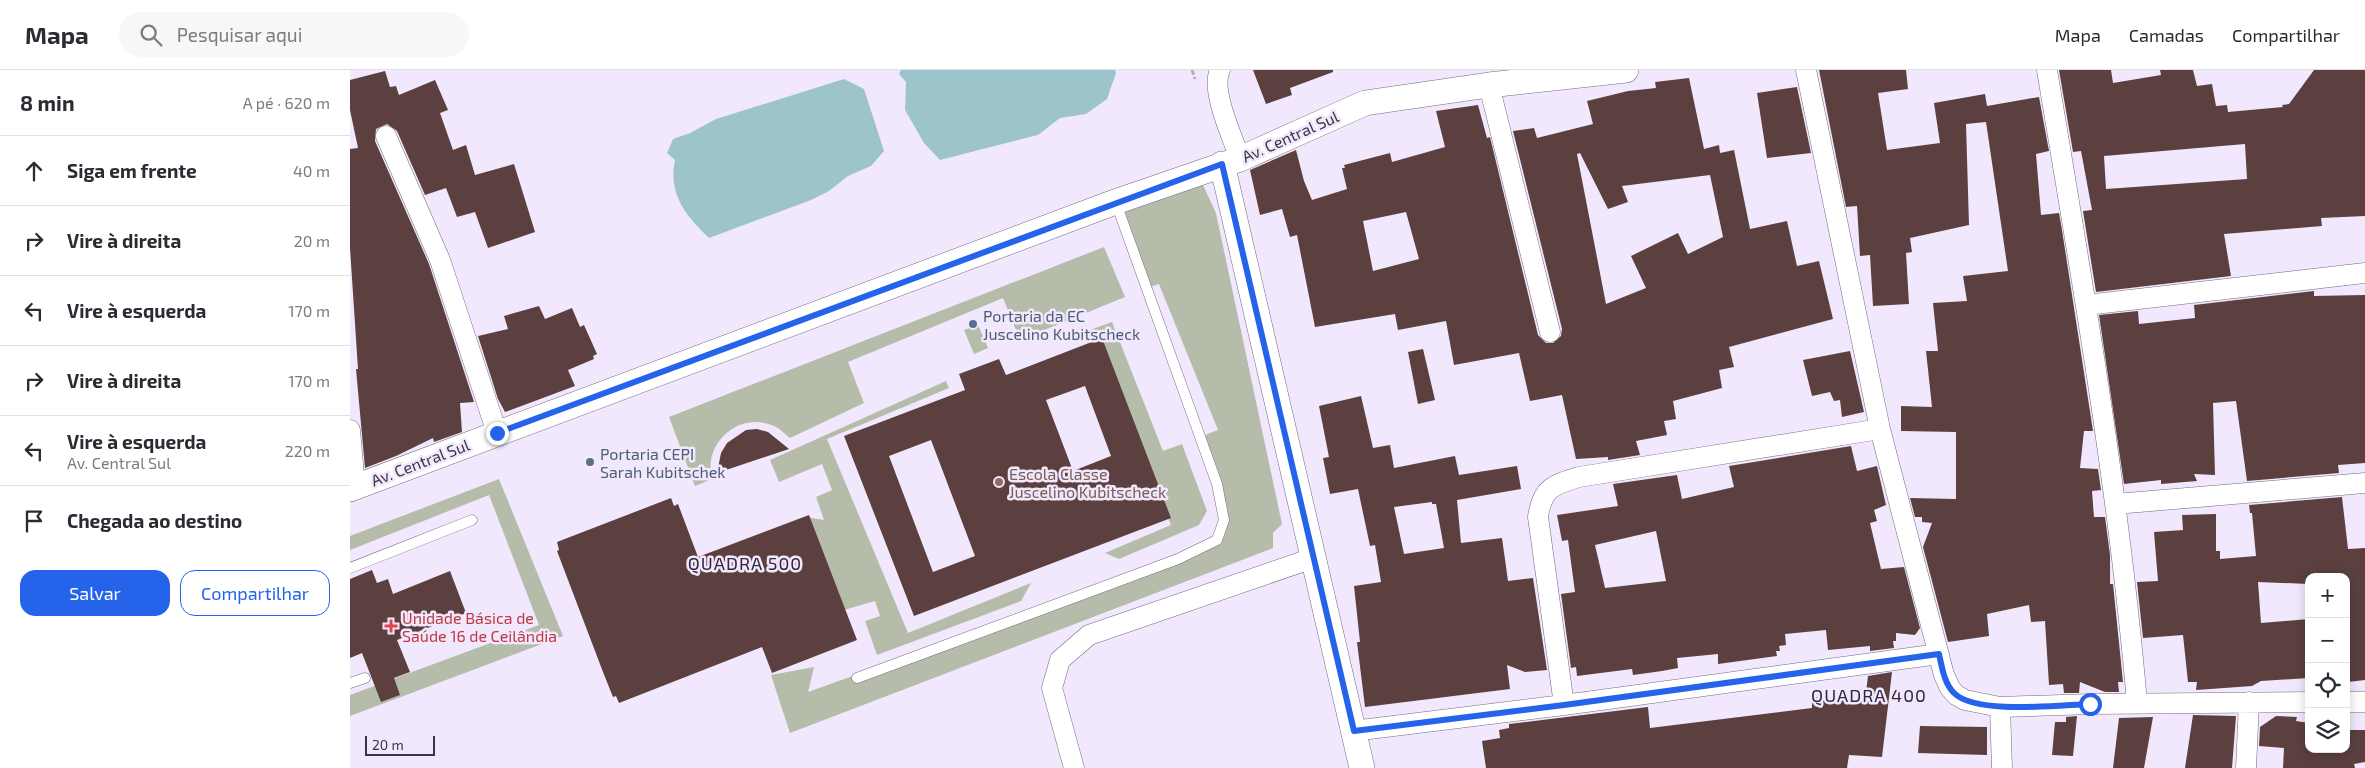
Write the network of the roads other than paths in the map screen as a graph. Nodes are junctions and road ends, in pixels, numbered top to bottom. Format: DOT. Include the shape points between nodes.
graph roads {
  1 [pos="1220,70"];
  2 [pos="1626,70"];
  3 [pos="1806,70"];
  4 [pos="2046,70"];
  5 [pos="1489,85"];
  6 [pos="386,136"];
  7 [pos="1231,161"];
  8 [pos="1115,202"];
  9 [pos="2365,274"];
  10 [pos="2086,305"];
  11 [pos="1550,332"];
  12 [pos="1880,429"];
  13 [pos="350,430"];
  14 [pos="497,433"];
  15 [pos="2365,483"];
  16 [pos="352,488"];
  17 [pos="2116,504"];
  18 [pos="472,520"];
  19 [pos="1313,558"];
  20 [pos="350,568"];
  21 [pos="1939,654"];
  22 [pos="365,678"];
  23 [pos="857,678"];
  24 [pos="350,683"];
  25 [pos="2249,702"];
  26 [pos="2305,702"];
  27 [pos="2350,702"];
  28 [pos="2365,702"];
  29 [pos="2137,703"];
  30 [pos="1564,705"];
  31 [pos="2000,707"];
  32 [pos="1354,731"];
  33 [pos="1074,768"];
  34 [pos="1362,768"];
  35 [pos="2002,768"];
  36 [pos="2246,768"];
  1 -- 7 [label="street" via="1217,91"];
  2 -- 5 [label="street, Av. Central Sul"];
  3 -- 12 [label="street"];
  4 -- 10 [label="street"];
  5 -- 7 [label="street, Av. Central Sul" via="1365,103"];
  5 -- 11 [label="street"];
  6 -- 14 [label="street" via="440,260"];
  7 -- 8 [label="street, Av. Central Sul"];
  7 -- 19 [label="street"];
  8 -- 14 [label="street, Av. Central Sul"];
  8 -- 23 [label="lane" via="1217,484 1224,520 1217,540 1178,558"];
  9 -- 10 [label="street"];
  10 -- 17 [label="street"];
  12 -- 21 [label="street"];
  12 -- 30 [label="street" via="1579,477 1560,483 1545,493 1538,517"];
  13 -- 16 [label="street"];
  14 -- 16 [label="street, Av. Central Sul"];
  15 -- 17 [label="street"];
  17 -- 29 [label="street"];
  18 -- 20 [label="lane"];
  19 -- 32 [label="street"];
  19 -- 33 [label="street" via="1089,634 1060,660 1052,688"];
  21 -- 30 [label="street"];
  21 -- 31 [label="street" via="1944,675 1956,695"];
  22 -- 24 [label="lane"];
  25 -- 26 [label="street"];
  25 -- 29 [label="street"];
  25 -- 36 [label="street"];
  27 -- 28 [label="street"];
  29 -- 31 [label="street"];
  30 -- 32 [label="street"];
  31 -- 35 [label="street"];
  32 -- 34 [label="street"];
}
